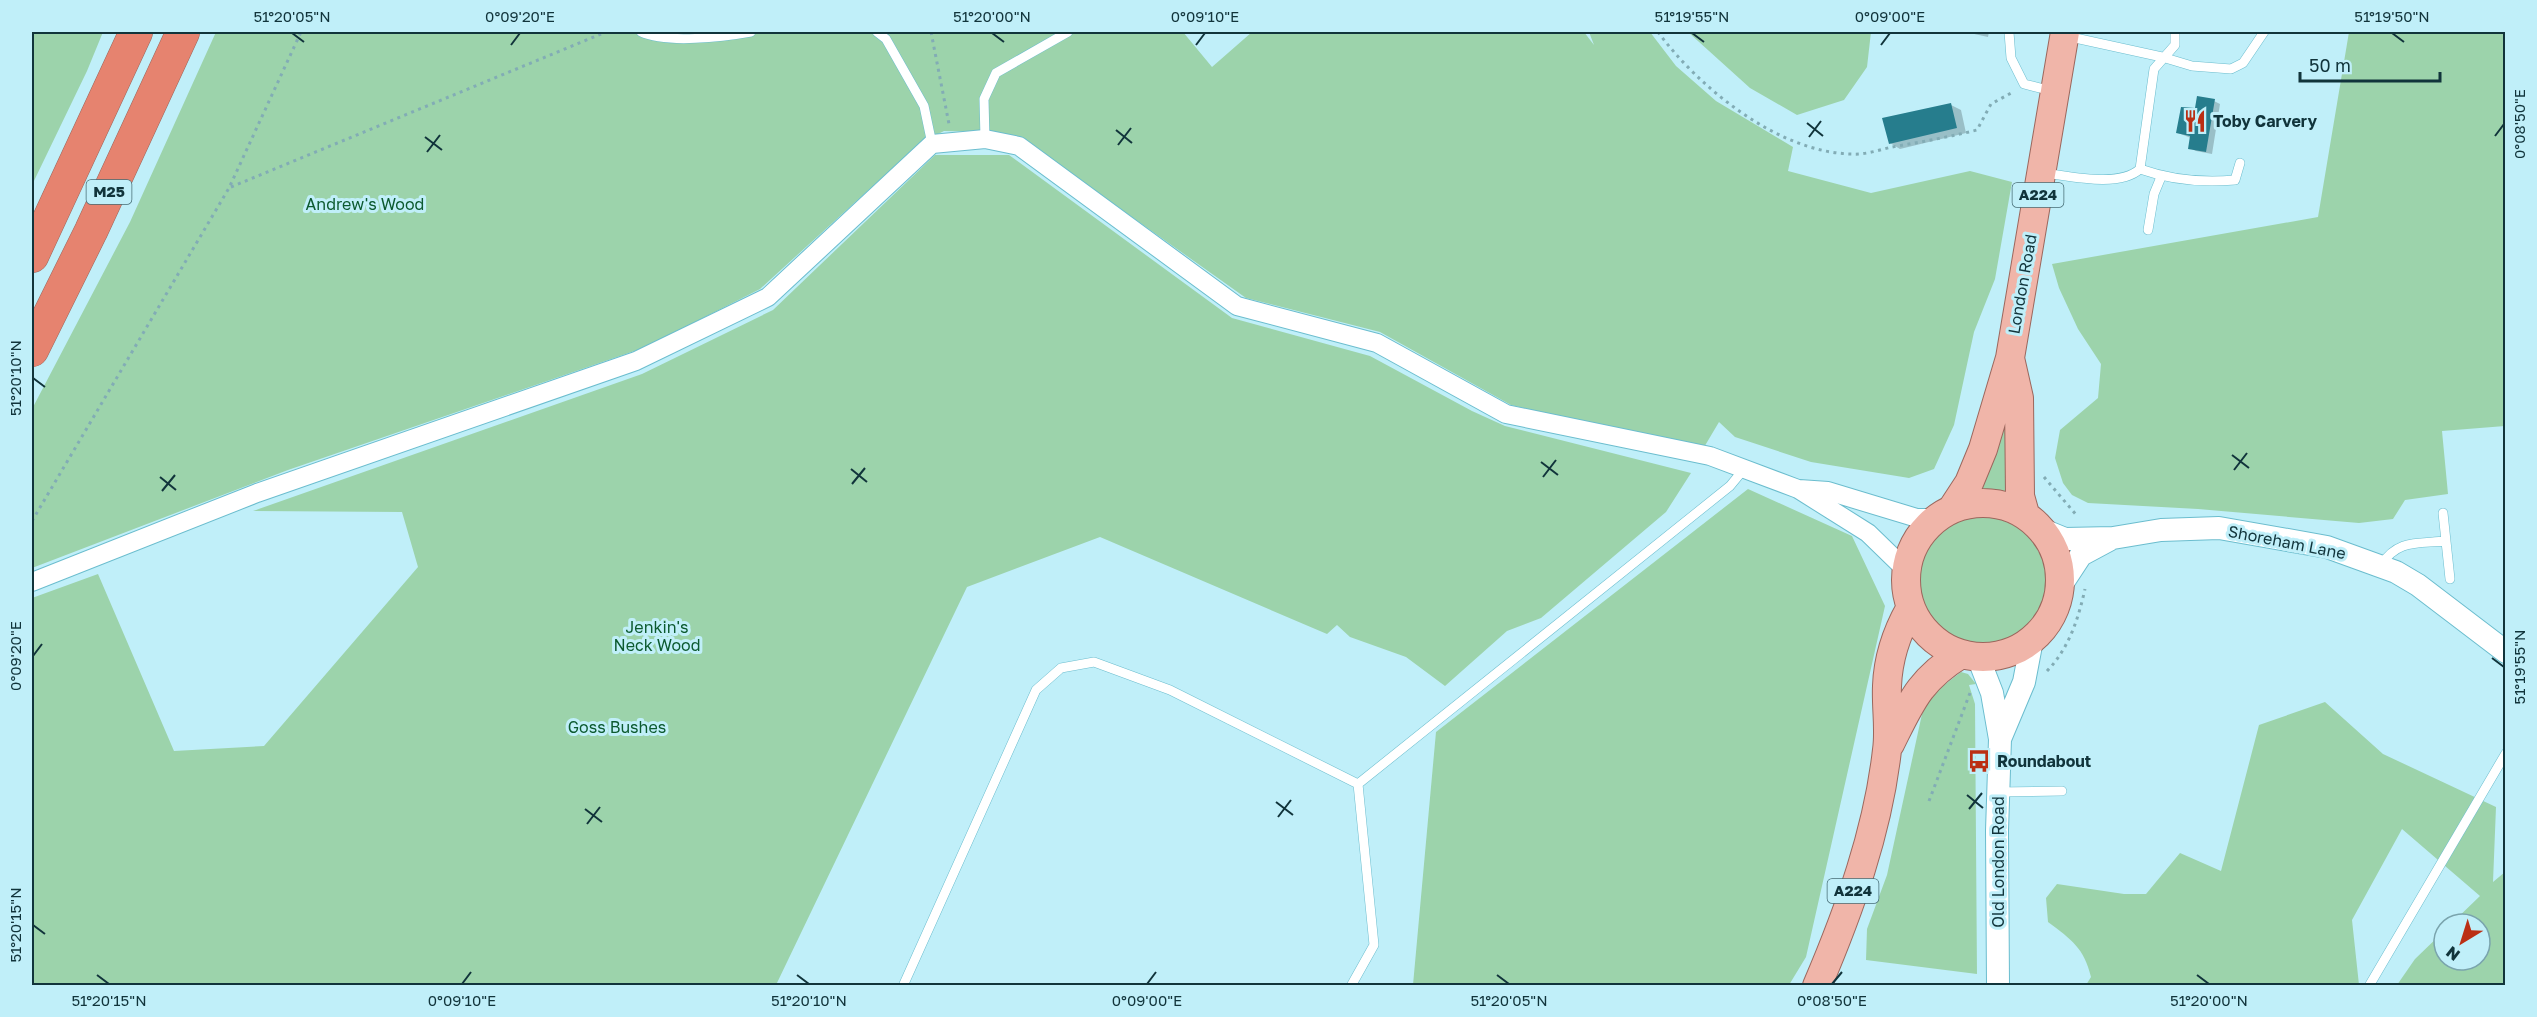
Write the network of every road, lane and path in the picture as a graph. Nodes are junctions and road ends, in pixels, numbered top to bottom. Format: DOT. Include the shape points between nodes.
graph roads {
  1 [pos="136,32"];
  2 [pos="183,32"];
  3 [pos="301,32"];
  4 [pos="641,32"];
  5 [pos="751,32"];
  6 [pos="877,32"];
  7 [pos="931,32"];
  8 [pos="1068,32"];
  9 [pos="1658,32"];
  10 [pos="2009,32"];
  11 [pos="2175,32"];
  12 [pos="2264,32"];
  13 [pos="601,34"];
  14 [pos="719,34"];
  15 [pos="2064,34"];
  16 [pos="2162,57"];
  17 [pos="2024,84"];
  18 [pos="2055,91"];
  19 [pos="985,139"];
  20 [pos="952,143"];
  21 [pos="932,144"];
  22 [pos="2240,163"];
  23 [pos="2140,169"];
  24 [pos="2041,173"];
  25 [pos="2161,177"];
  26 [pos="229,188"];
  27 [pos="2148,230"];
  28 [pos="32,256"];
  29 [pos="32,350"];
  30 [pos="2010,358"];
  31 [pos="1744,469"];
  32 [pos="1798,489"];
  33 [pos="2443,513"];
  34 [pos="1944,514"];
  35 [pos="32,521"];
  36 [pos="2034,522"];
  37 [pos="2113,537"];
  38 [pos="2446,541"];
  39 [pos="2381,565"];
  40 [pos="1904,568"];
  41 [pos="2450,579"];
  42 [pos="32,582"];
  43 [pos="2060,587"];
  44 [pos="1910,609"];
  45 [pos="2032,640"];
  46 [pos="2505,652"];
  47 [pos="1969,655"];
  48 [pos="2000,739"];
  49 [pos="1888,749"];
  50 [pos="2505,753"];
  51 [pos="1359,784"];
  52 [pos="2062,791"];
  53 [pos="1998,792"];
  54 [pos="903,986"];
  55 [pos="1351,986"];
  56 [pos="1817,986"];
  57 [pos="1998,986"];
  58 [pos="2369,986"];
  1 -- 28 [label="highway, M25"];
  2 -- 29 [label="highway, M25"];
  3 -- 26 [label="path"];
  4 -- 14 [label="lane" via="652,37"];
  5 -- 14 [label="lane"];
  6 -- 21 [label="lane" via="886,39 924,106"];
  7 -- 20 [label="path"];
  8 -- 19 [label="lane" via="996,73 984,99"];
  9 -- 17 [label="path" via="1696,75 1747,116 1787,141 1824,152 1854,154 1977,130 1991,104"];
  10 -- 17 [label="lane" via="2011,58"];
  11 -- 16 [label="lane" via="2175,45"];
  12 -- 16 [label="lane" via="2243,63 2231,69 2192,66"];
  13 -- 26 [label="path"];
  15 -- 16 [label="lane"];
  15 -- 18 [label="main road, London Road / A224"];
  16 -- 23 [label="lane" via="2154,69"];
  17 -- 18 [label="lane"];
  18 -- 24 [label="main road, London Road / A224"];
  19 -- 20 [label="street"];
  19 -- 31 [label="street" via="1019,146 1237,306 1377,343 1506,414 1710,456"];
  20 -- 21 [label="street"];
  21 -- 42 [label="street" via="768,297 636,361 257,493"];
  22 -- 25 [label="lane" via="2235,180 2208,183"];
  23 -- 24 [label="lane" via="2132,176 2102,179"];
  23 -- 25 [label="lane"];
  24 -- 30 [label="main road, London Road / A224"];
  25 -- 27 [label="lane"];
  26 -- 35 [label="path"];
  30 -- 34 [label="main road, London Road / A224" via="1969,483"];
  30 -- 36 [label="main road, London Road / A224" via="2019,398 2020,496"];
  31 -- 32 [label="street"];
  31 -- 51 [label="lane" via="1730,486"];
  32 -- 34 [label="street" via="1828,491 1917,518"];
  32 -- 40 [label="street" via="1868,533"];
  33 -- 38 [label="lane"];
  34 -- 36 [label="main road" via="1965,504 1986,502 2007,506"];
  34 -- 40 [label="main road" via="1915,543"];
  36 -- 37 [label="street, Shoreham Lane" via="2065,539"];
  36 -- 43 [label="main road" via="2051,543 2059,564"];
  37 -- 39 [label="street, Shoreham Lane" via="2219,528 2327,547"];
  37 -- 43 [label="street, Shoreham Lane" via="2081,555"];
  38 -- 39 [label="lane" via="2397,547"];
  38 -- 41 [label="lane"];
  39 -- 46 [label="street, Shoreham Lane" via="2418,585"];
  40 -- 44 [label="main road" via="1905,596"];
  43 -- 45 [label="main road" via="2051,617"];
  44 -- 47 [label="main road" via="1929,635 1944,646"];
  44 -- 49 [label="main road, A224" via="1898,634 1887,685"];
  45 -- 47 [label="main road" via="1995,656"];
  45 -- 48 [label="street, Old London Road" via="2024,682"];
  47 -- 48 [label="street, Old London Road" via="1992,693"];
  47 -- 49 [label="main road, A224" via="1937,670 1921,685"];
  48 -- 53 [label="street, Old London Road"];
  49 -- 56 [label="main road, A224" via="1869,843"];
  50 -- 58 [label="lane"];
  51 -- 54 [label="lane" via="1170,690 1094,662 1060,668 1036,690"];
  51 -- 55 [label="lane" via="1374,945"];
  52 -- 53 [label="lane"];
  53 -- 57 [label="street, Old London Road"];
}
